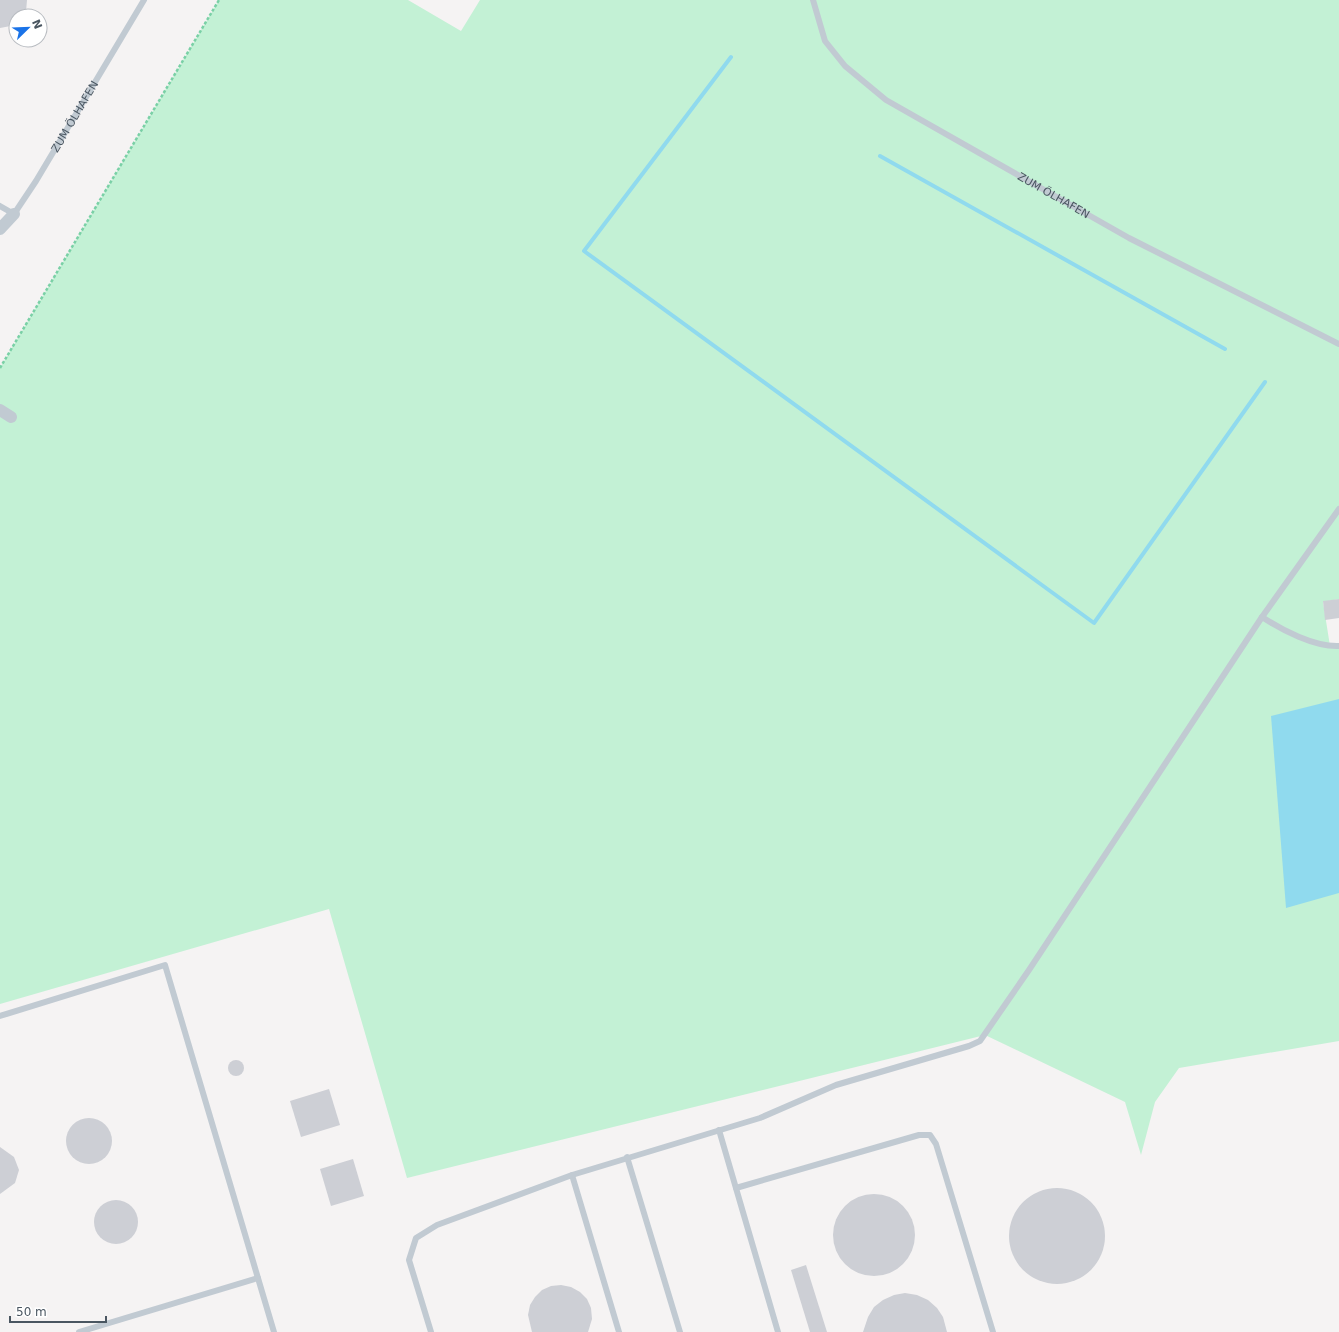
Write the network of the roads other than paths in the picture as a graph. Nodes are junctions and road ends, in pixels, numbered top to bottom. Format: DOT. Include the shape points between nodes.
graph roads {
  1 [pos="144,0"];
  2 [pos="813,0"];
  3 [pos="0,206"];
  4 [pos="14,214"];
  5 [pos="0,229"];
  6 [pos="1339,344"];
  7 [pos="0,410"];
  8 [pos="11,417"];
  9 [pos="1339,509"];
  10 [pos="1262,617"];
  11 [pos="1339,646"];
  12 [pos="0,1016"];
  13 [pos="719,1130"];
  14 [pos="627,1157"];
  15 [pos="572,1175"];
  16 [pos="736,1188"];
  17 [pos="258,1278"];
  18 [pos="79,1332"];
  19 [pos="274,1332"];
  20 [pos="431,1332"];
  21 [pos="619,1332"];
  22 [pos="680,1332"];
  23 [pos="778,1332"];
  24 [pos="993,1332"];
  1 -- 4 [label="lane, ZUM ÖLHAFEN"];
  2 -- 6 [label="lane, ZUM ÖLHAFEN" via="825,41 845,66 886,100 1129,238"];
  3 -- 4 [label="lane"];
  4 -- 5 [label="street, ZUM ÖLHAFEN"];
  7 -- 8 [label="street"];
  9 -- 10 [label="lane"];
  10 -- 11 [label="lane" via="1282,630 1330,646"];
  10 -- 13 [label="lane" via="980,1041 836,1085 760,1118"];
  12 -- 17 [label="lane" via="165,966"];
  13 -- 14 [label="lane"];
  13 -- 16 [label="lane"];
  14 -- 15 [label="lane"];
  14 -- 22 [label="lane"];
  15 -- 20 [label="lane" via="437,1225 416,1238 409,1260"];
  15 -- 21 [label="lane"];
  16 -- 23 [label="lane"];
  16 -- 24 [label="lane" via="919,1135 930,1135 936,1144"];
  17 -- 18 [label="lane"];
  17 -- 19 [label="lane"];
}
